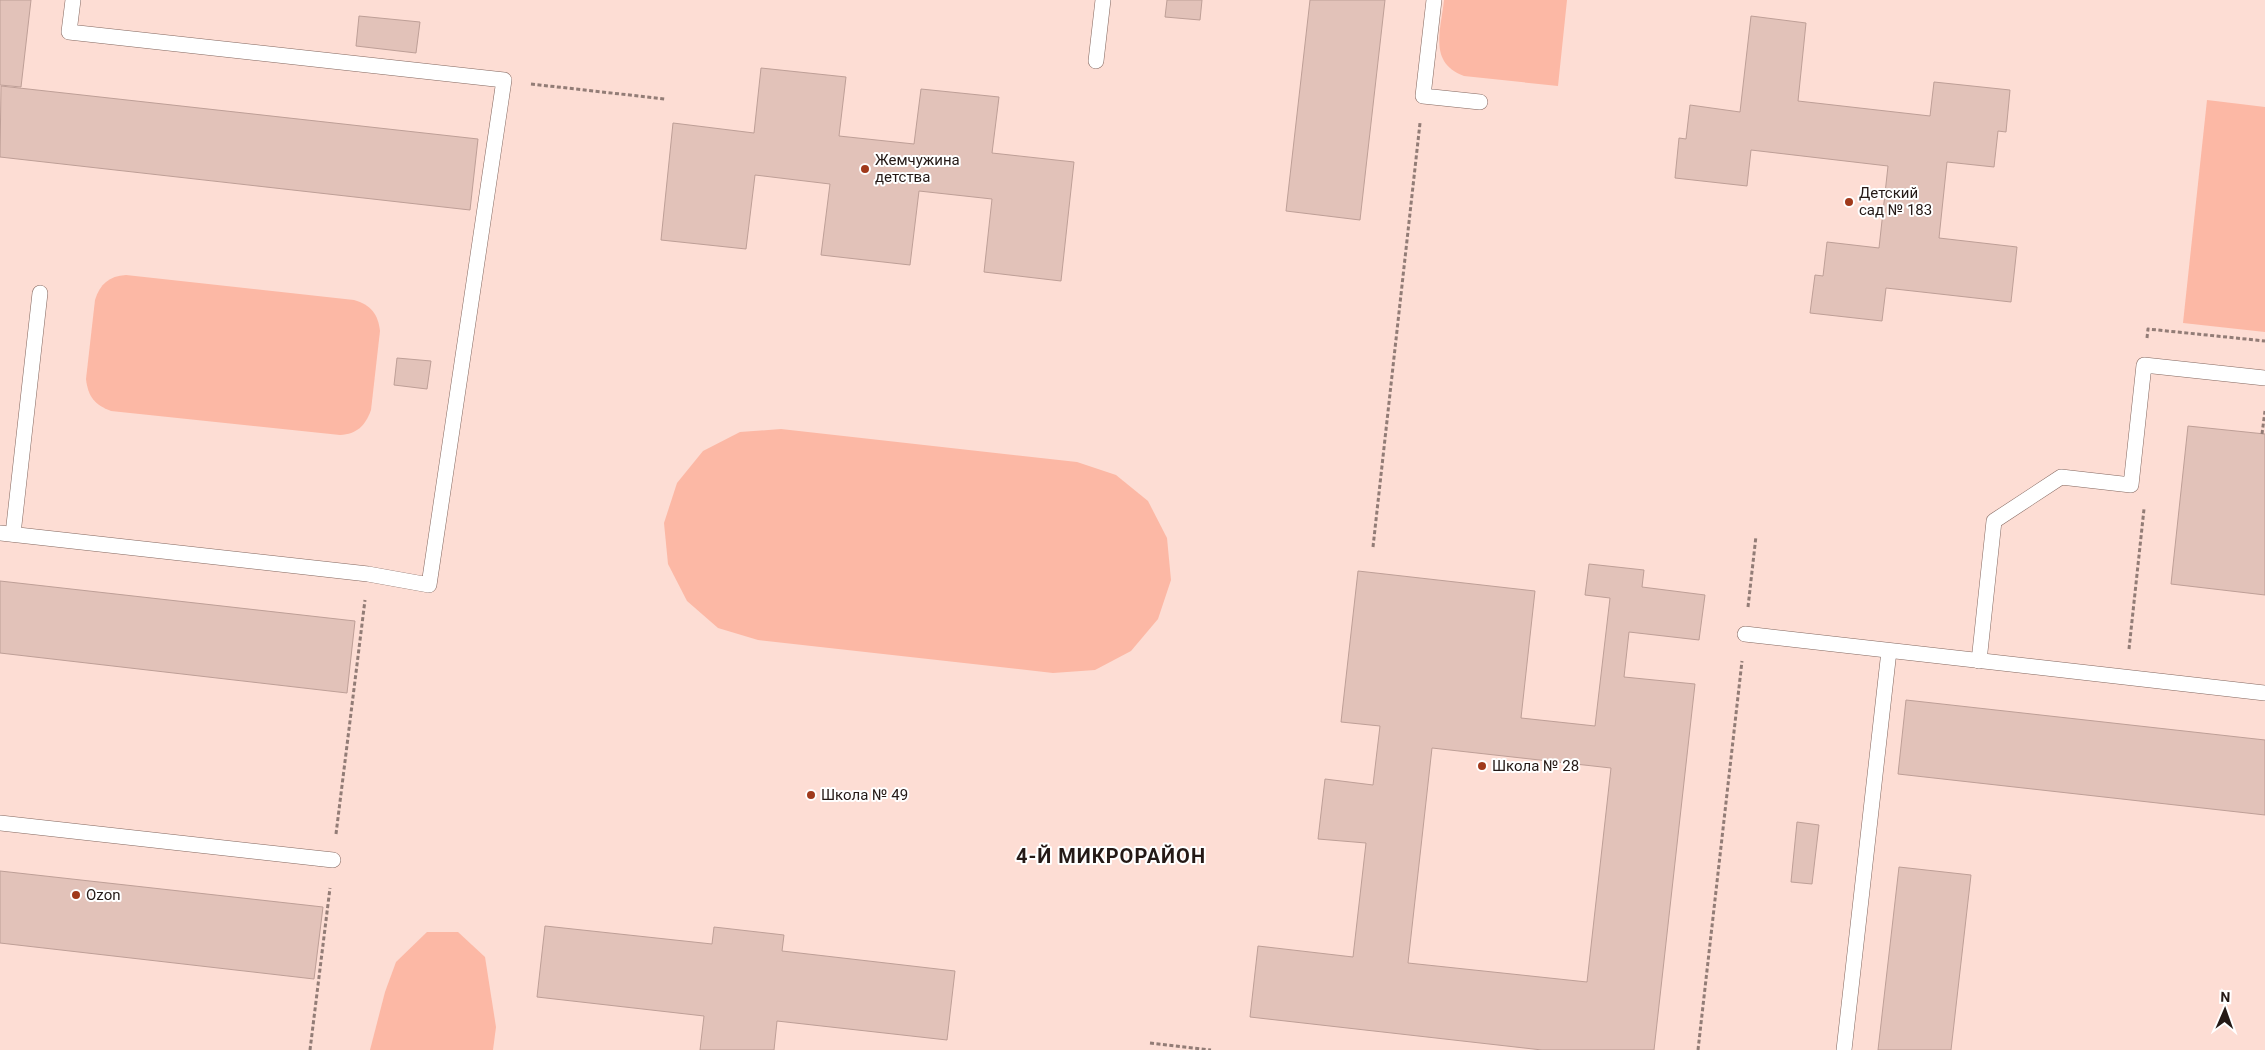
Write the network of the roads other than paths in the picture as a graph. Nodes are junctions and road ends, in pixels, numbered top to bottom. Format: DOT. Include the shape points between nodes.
graph roads {
  1 [pos="73,0"];
  2 [pos="1103,0"];
  3 [pos="1434,0"];
  4 [pos="1096,61"];
  5 [pos="1480,102"];
  6 [pos="40,293"];
  7 [pos="2265,378"];
  8 [pos="6,534"];
  9 [pos="1744,634"];
  10 [pos="1889,651"];
  11 [pos="1978,661"];
  12 [pos="2265,693"];
  13 [pos="0,823"];
  14 [pos="333,860"];
  15 [pos="1844,1050"];
  1 -- 8 [label="lane" via="69,32 504,80 429,585 368,574"];
  2 -- 4 [label="lane"];
  3 -- 5 [label="lane" via="1423,96"];
  6 -- 8 [label="lane"];
  7 -- 11 [label="lane" via="2144,365 2131,485 2061,477 1994,521"];
  9 -- 10 [label="lane"];
  10 -- 11 [label="lane"];
  10 -- 15 [label="lane"];
  11 -- 12 [label="lane"];
  13 -- 14 [label="lane"];
}
